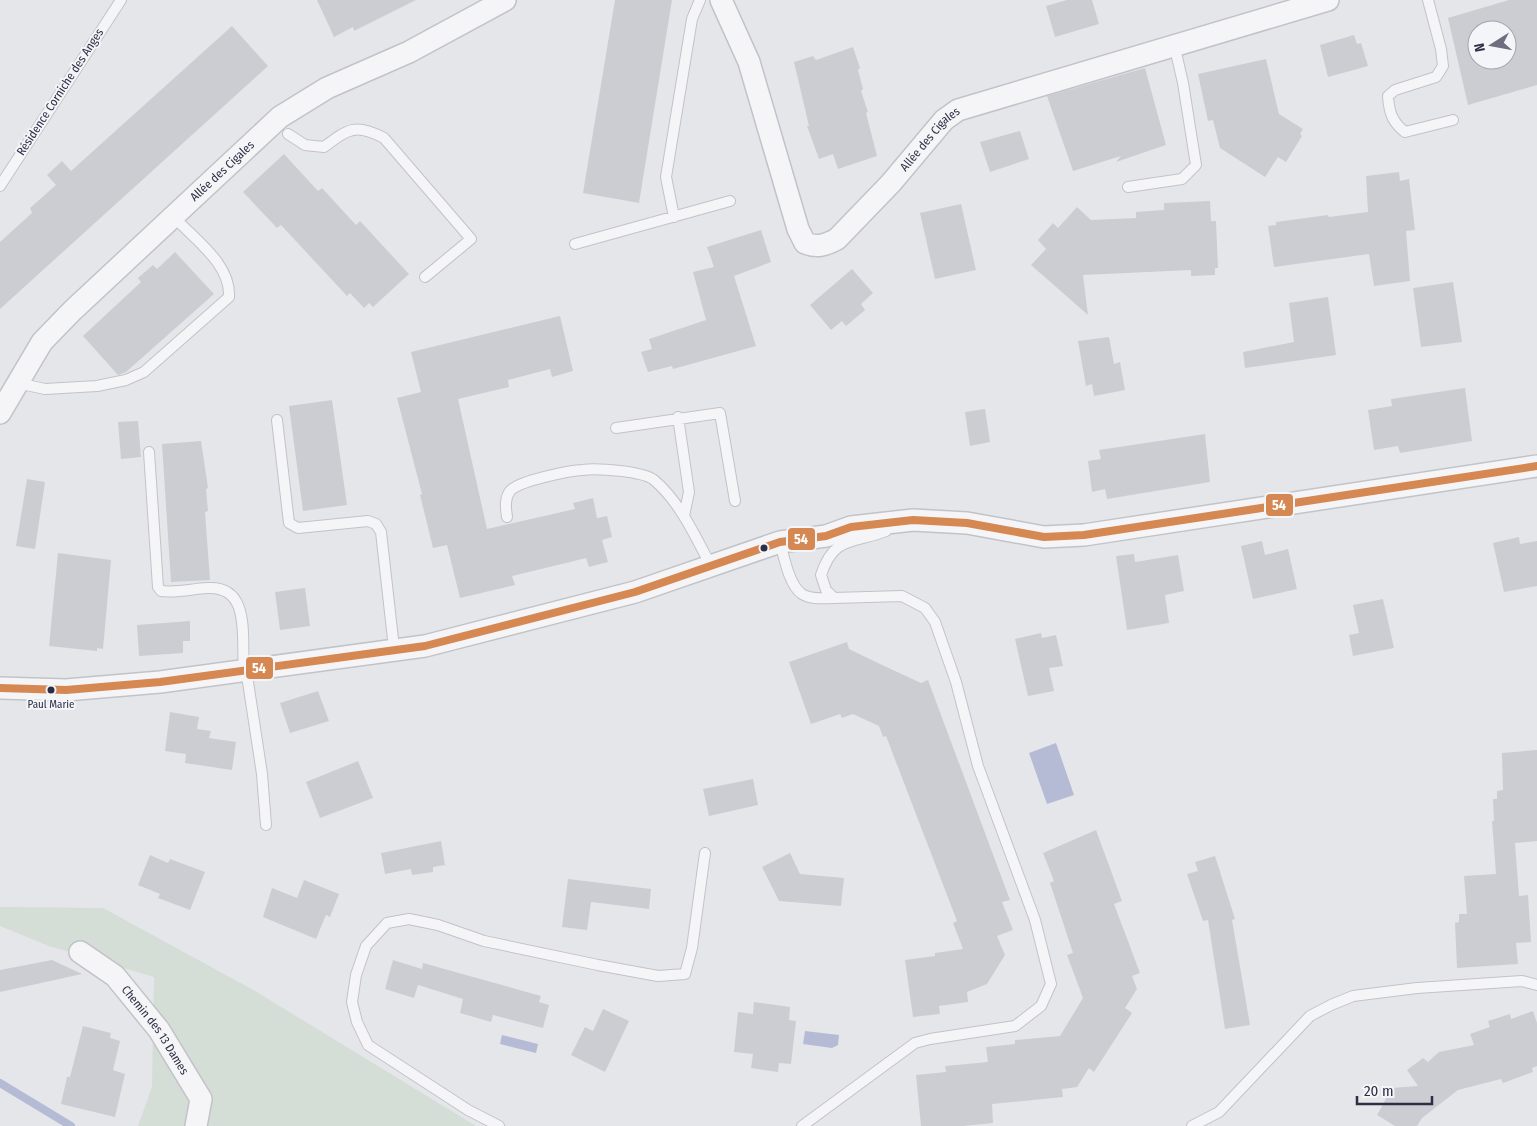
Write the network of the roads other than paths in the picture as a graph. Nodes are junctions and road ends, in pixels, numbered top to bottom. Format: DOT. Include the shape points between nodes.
graph roads {
  1 [pos="121,0"];
  2 [pos="505,0"];
  3 [pos="700,0"];
  4 [pos="721,0"];
  5 [pos="1328,0"];
  6 [pos="1428,0"];
  7 [pos="1174,44"];
  8 [pos="1453,120"];
  9 [pos="280,129"];
  10 [pos="0,186"];
  11 [pos="1128,188"];
  12 [pos="730,201"];
  13 [pos="674,217"];
  14 [pos="174,218"];
  15 [pos="575,244"];
  16 [pos="425,277"];
  17 [pos="16,383"];
  18 [pos="0,413"];
  19 [pos="678,417"];
  20 [pos="277,420"];
  21 [pos="616,428"];
  22 [pos="150,452"];
  23 [pos="1537,466"];
  24 [pos="735,500"];
  25 [pos="684,516"];
  26 [pos="507,517"];
  27 [pos="912,520"];
  28 [pos="780,542"];
  29 [pos="711,566"];
  30 [pos="834,598"];
  31 [pos="394,648"];
  32 [pos="245,669"];
  33 [pos="0,688"];
  34 [pos="266,825"];
  35 [pos="705,853"];
  36 [pos="80,952"];
  37 [pos="1537,986"];
  38 [pos="196,1126"];
  39 [pos="499,1126"];
  40 [pos="802,1126"];
  41 [pos="1192,1126"];
  1 -- 10 [label="lane, Résidence Corniche des Anges"];
  2 -- 9 [label="street, Allée des Cigales" via="408,52 327,88"];
  3 -- 13 [label="lane" via="692,19 666,176"];
  4 -- 7 [label="street, Allée des Cigales" via="749,62 798,229 805,243 814,246 837,238 891,183 944,120 958,110"];
  5 -- 7 [label="street, Allée des Cigales"];
  6 -- 8 [label="lane" via="1443,66 1436,77 1395,90 1388,96 1389,111 1395,125 1405,132"];
  7 -- 11 [label="lane" via="1196,165 1182,179"];
  9 -- 14 [label="street, Allée des Cigales"];
  9 -- 16 [label="lane" via="305,145 324,147 348,129 368,129 384,138 471,239"];
  12 -- 13 [label="lane"];
  13 -- 15 [label="lane"];
  14 -- 17 [label="street, Allée des Cigales" via="42,342"];
  14 -- 17 [label="lane" via="223,269 230,283 229,297 144,372 126,380 97,386 45,389"];
  17 -- 18 [label="street, Allée des Cigales"];
  19 -- 21 [label="lane"];
  19 -- 24 [label="lane" via="720,413"];
  19 -- 25 [label="lane" via="689,492"];
  20 -- 31 [label="lane" via="290,523 298,528 368,520 381,532"];
  22 -- 32 [label="lane" via="158,587 161,591 176,593 221,589 234,595 241,607"];
  23 -- 27 [label="street" via="1084,535 1044,537 967,523"];
  25 -- 26 [label="lane" via="652,479 626,472 582,470 518,485 509,492 505,505"];
  25 -- 29 [label="lane"];
  27 -- 28 [label="street" via="851,527 826,536"];
  27 -- 30 [label="lane" via="841,544 830,554 821,576 826,590"];
  28 -- 29 [label="street"];
  28 -- 30 [label="lane" via="793,580 802,594"];
  29 -- 31 [label="street" via="606,600 425,646"];
  30 -- 40 [label="lane" via="902,596 926,608 935,622 956,682 978,766 1035,920 1051,984 1041,1006 1015,1026 915,1043"];
  31 -- 32 [label="street"];
  32 -- 33 [label="street" via="160,682 66,690"];
  32 -- 34 [label="lane" via="262,774"];
  35 -- 39 [label="lane" via="692,948 685,974 658,976 598,965 484,940 409,919 387,923 375,934 366,946 356,975 352,1002 368,1045 468,1110"];
  36 -- 38 [label="street, Chemin des 13 Dames" via="115,976 159,1030 201,1099"];
  37 -- 41 [label="lane" via="1522,981 1353,996 1310,1016 1219,1112"];
}
